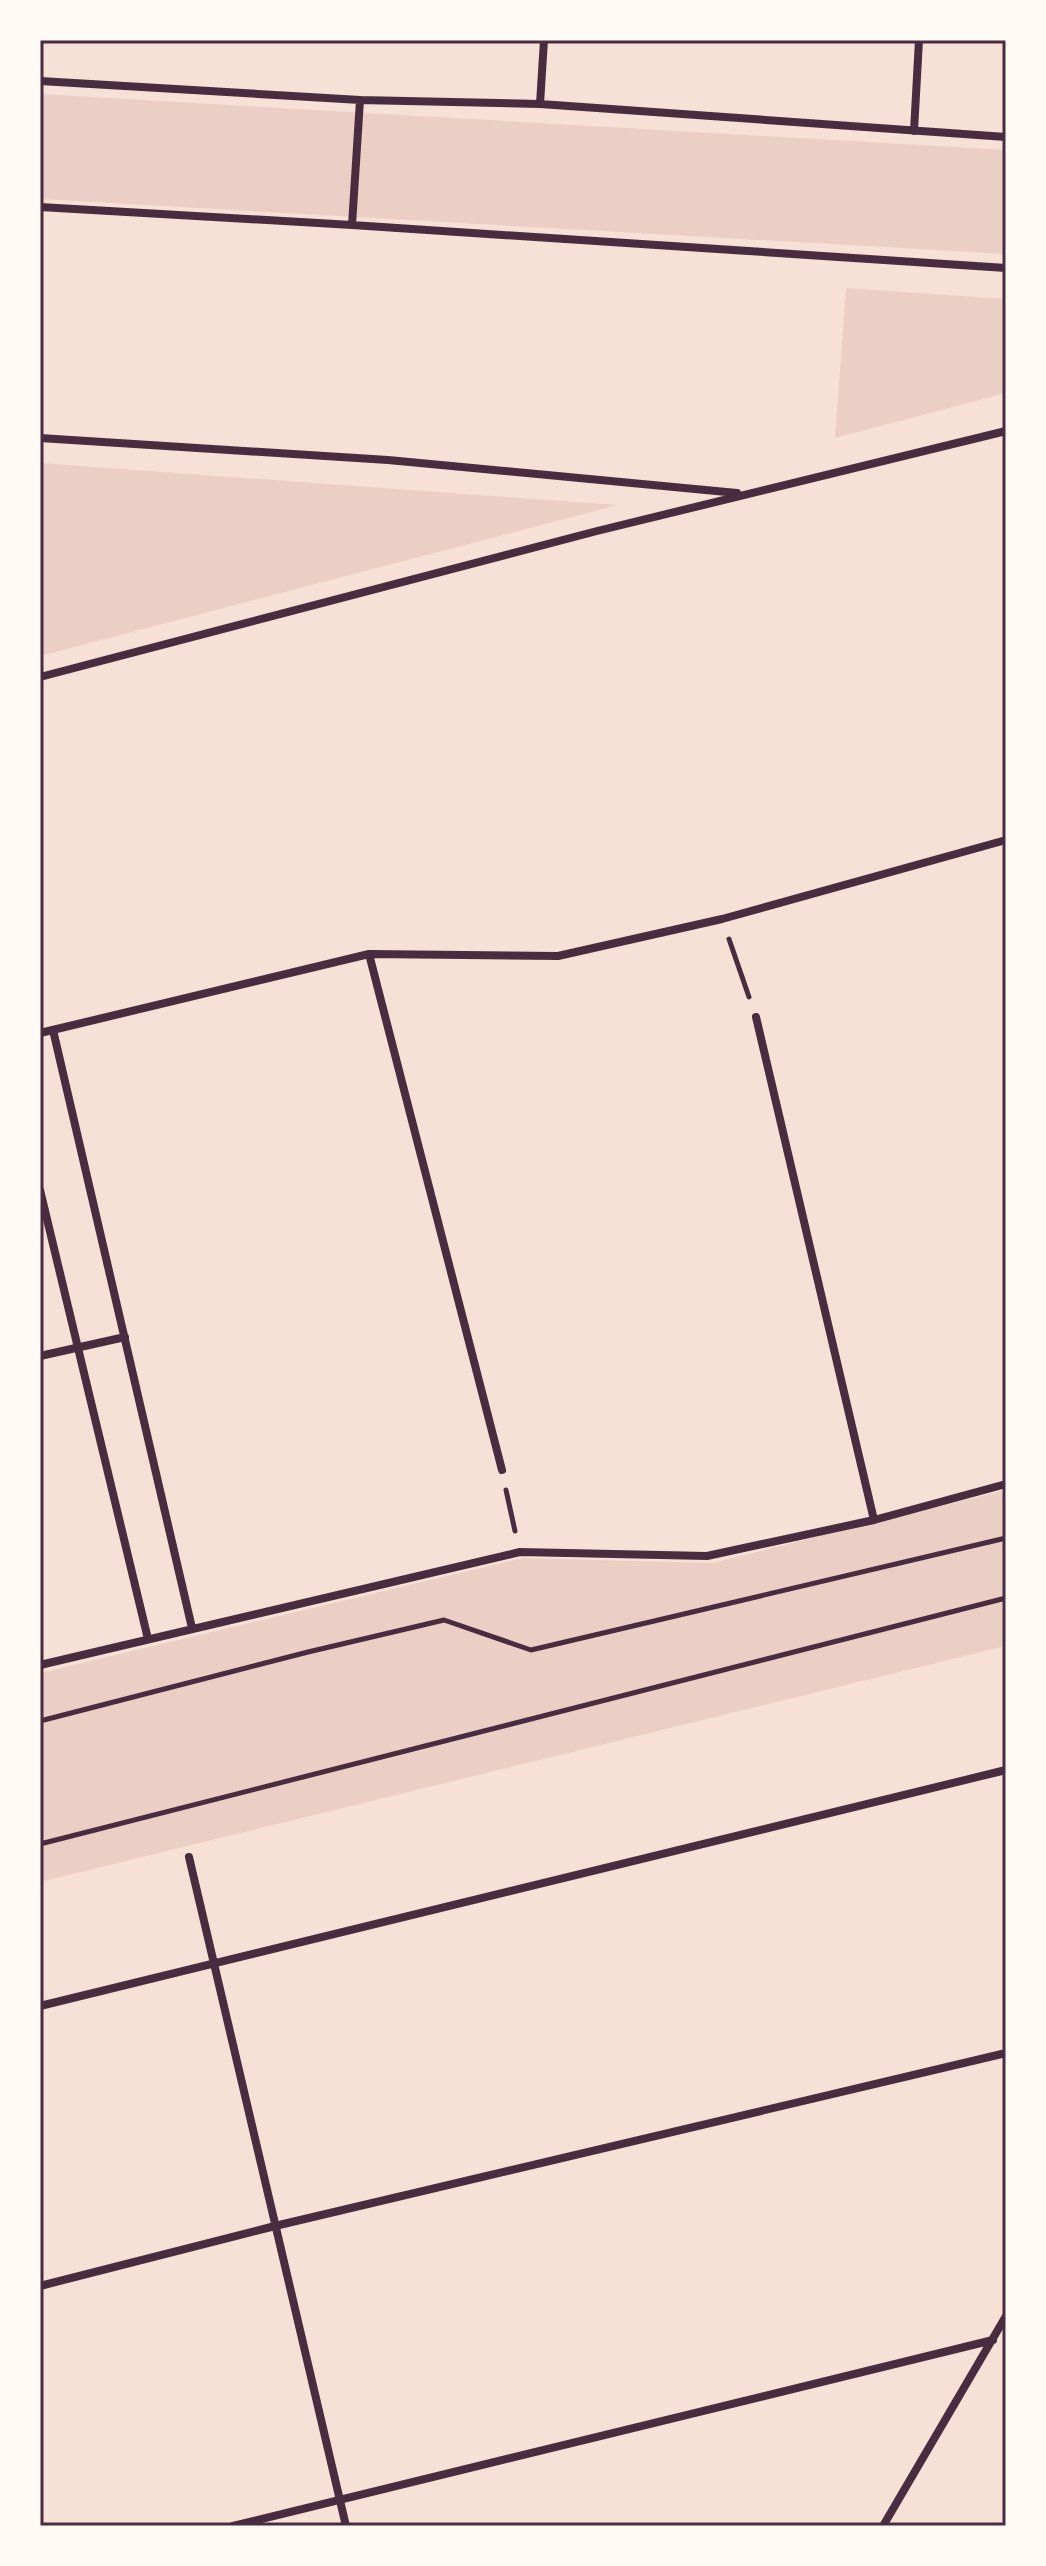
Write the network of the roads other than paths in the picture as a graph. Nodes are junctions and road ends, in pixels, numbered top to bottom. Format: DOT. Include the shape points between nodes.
graph roads {
  1 [pos="544,40"];
  2 [pos="919,40"];
  3 [pos="40,81"];
  4 [pos="360,100"];
  5 [pos="540,104"];
  6 [pos="914,131"];
  7 [pos="1006,137"];
  8 [pos="40,207"];
  9 [pos="352,225"];
  10 [pos="1006,268"];
  11 [pos="1006,431"];
  12 [pos="40,438"];
  13 [pos="746,494"];
  14 [pos="40,677"];
  15 [pos="1006,840"];
  16 [pos="369,954"];
  17 [pos="756,1017"];
  18 [pos="53,1030"];
  19 [pos="40,1033"];
  20 [pos="40,1190"];
  21 [pos="125,1337"];
  22 [pos="78,1347"];
  23 [pos="40,1356"];
  24 [pos="502,1470"];
  25 [pos="1006,1484"];
  26 [pos="874,1520"];
  27 [pos="192,1628"];
  28 [pos="148,1639"];
  29 [pos="40,1665"];
  30 [pos="1006,1770"];
  31 [pos="189,1857"];
  32 [pos="213,1962"];
  33 [pos="40,2006"];
  34 [pos="1006,2053"];
  35 [pos="275,2226"];
  36 [pos="40,2286"];
  37 [pos="1006,2316"];
  38 [pos="993,2340"];
  39 [pos="339,2499"];
  40 [pos="233,2526"];
  41 [pos="346,2526"];
  42 [pos="883,2526"];
  1 -- 5 [label="street"];
  2 -- 6 [label="street"];
  3 -- 4 [label="street"];
  4 -- 5 [label="street"];
  4 -- 9 [label="street"];
  5 -- 6 [label="street"];
  6 -- 7 [label="street"];
  8 -- 9 [label="street"];
  9 -- 10 [label="street"];
  11 -- 13 [label="street"];
  12 -- 13 [label="street" via="388,460"];
  13 -- 14 [label="street"];
  15 -- 16 [label="street" via="722,919 558,956"];
  16 -- 18 [label="street"];
  16 -- 24 [label="street"];
  17 -- 26 [label="street"];
  18 -- 19 [label="street"];
  18 -- 21 [label="street"];
  20 -- 22 [label="street"];
  21 -- 22 [label="street"];
  21 -- 27 [label="street"];
  22 -- 23 [label="street"];
  22 -- 28 [label="street"];
  25 -- 26 [label="street"];
  26 -- 27 [label="street" via="707,1556 520,1552"];
  27 -- 28 [label="street"];
  28 -- 29 [label="street"];
  30 -- 32 [label="street"];
  31 -- 32 [label="street"];
  32 -- 33 [label="street"];
  32 -- 35 [label="street"];
  34 -- 35 [label="street"];
  35 -- 36 [label="street"];
  35 -- 39 [label="street"];
  37 -- 38 [label="street"];
  38 -- 39 [label="street"];
  38 -- 42 [label="street"];
  39 -- 40 [label="street"];
  39 -- 41 [label="street"];
}
